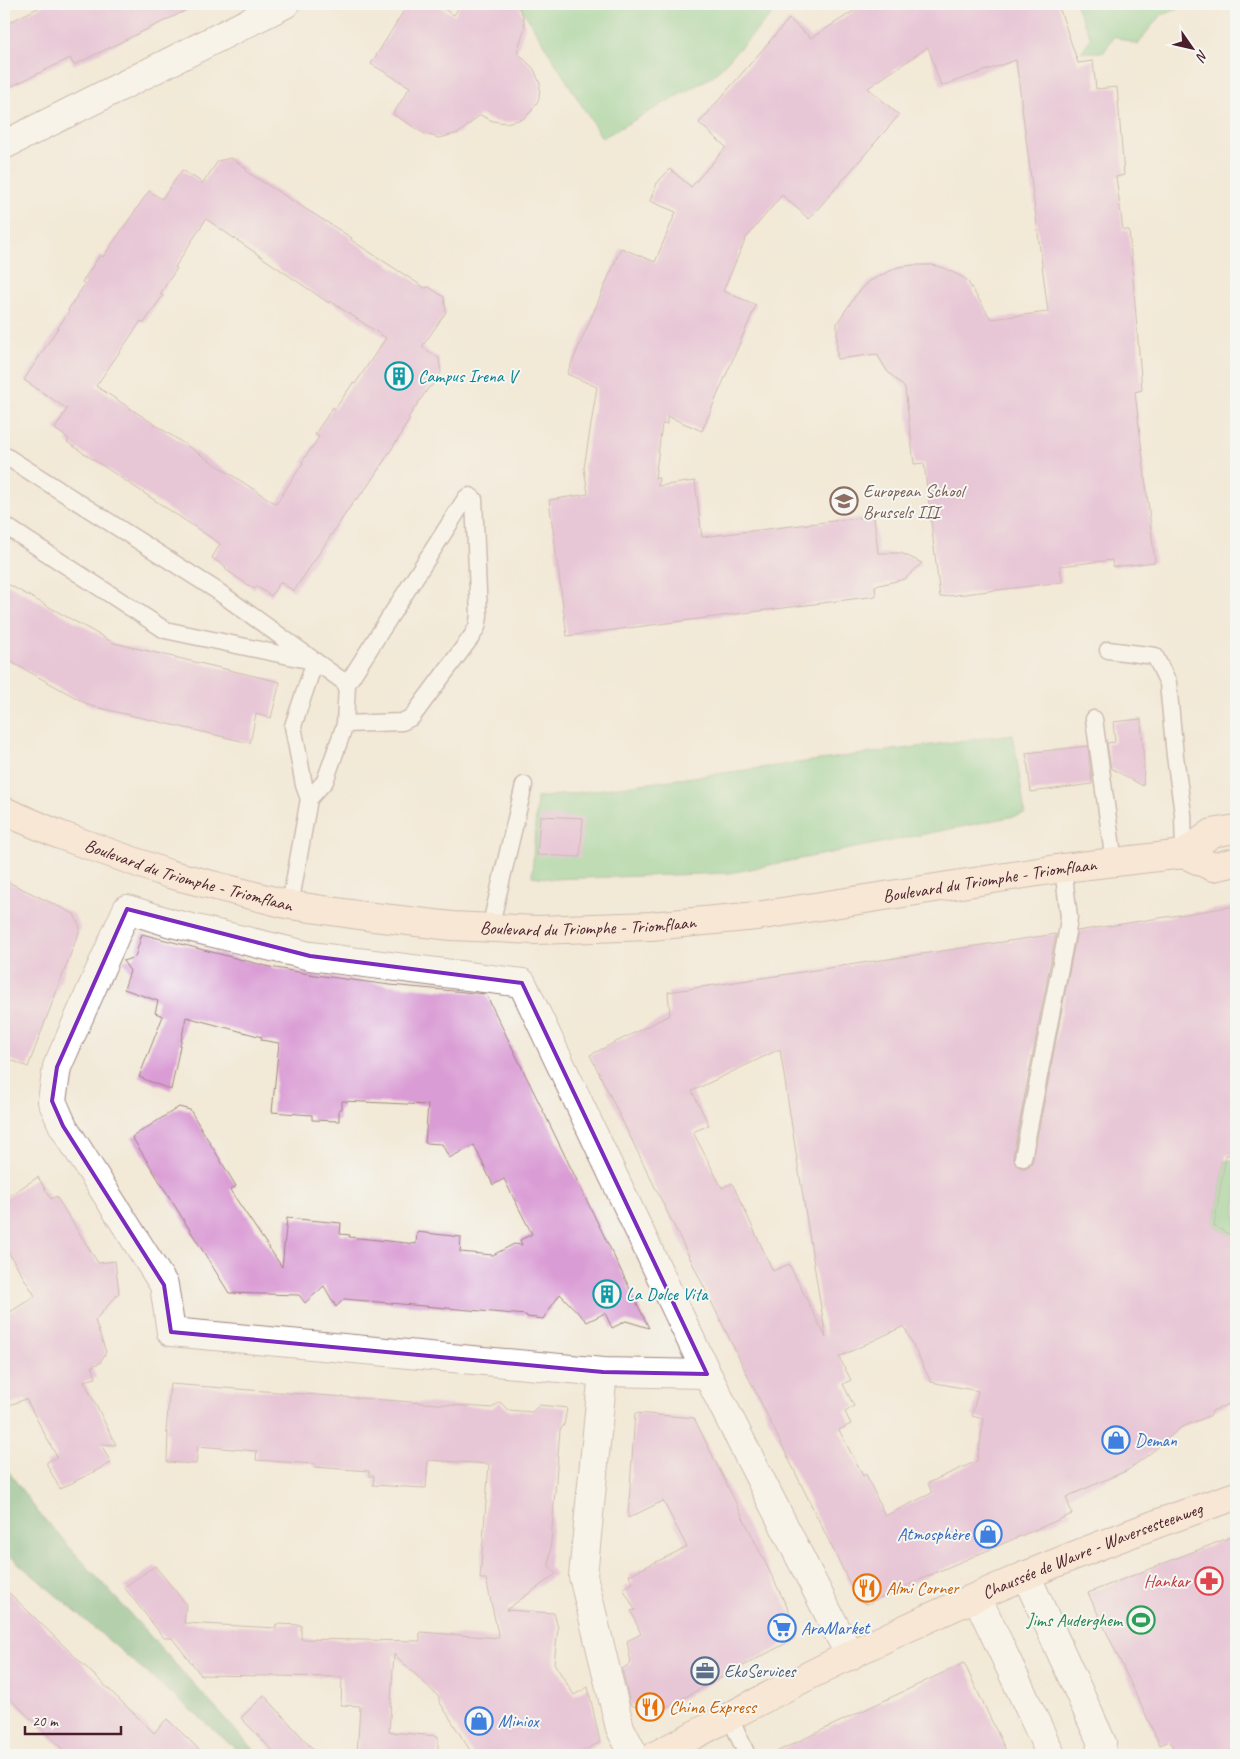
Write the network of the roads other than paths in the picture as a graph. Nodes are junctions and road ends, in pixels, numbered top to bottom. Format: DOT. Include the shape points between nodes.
graph roads {
  1 [pos="285,4"];
  2 [pos="4,145"];
  3 [pos="4,455"];
  4 [pos="4,525"];
  5 [pos="1108,650"];
  6 [pos="315,661"];
  7 [pos="347,684"];
  8 [pos="1094,719"];
  9 [pos="344,724"];
  10 [pos="524,785"];
  11 [pos="309,799"];
  12 [pos="4,810"];
  13 [pos="1236,829"];
  14 [pos="1184,854"];
  15 [pos="1114,862"];
  16 [pos="1236,862"];
  17 [pos="1063,868"];
  18 [pos="290,905"];
  19 [pos="490,928"];
  20 [pos="1023,1158"];
  21 [pos="603,1372"];
  22 [pos="707,1374"];
  23 [pos="1236,1496"];
  24 [pos="1026,1575"];
  25 [pos="977,1597"];
  26 [pos="850,1656"];
  27 [pos="730,1716"];
  28 [pos="634,1755"];
  29 [pos="656,1755"];
  30 [pos="748,1755"];
  31 [pos="1051,1755"];
  32 [pos="1099,1755"];
  1 -- 2 [label="street"];
  3 -- 6 [label="lane" via="216,590"];
  4 -- 6 [label="lane" via="164,630"];
  5 -- 14 [label="lane" via="1155,656 1168,683 1183,814"];
  6 -- 7 [label="lane"];
  6 -- 11 [label="lane" via="292,726"];
  7 -- 9 [label="lane"];
  7 -- 9 [label="lane" via="466,498 472,497 479,616 472,636 412,716 402,722"];
  8 -- 15 [label="lane"];
  9 -- 11 [label="lane" via="325,781"];
  10 -- 19 [label="lane"];
  11 -- 18 [label="lane"];
  12 -- 18 [label="main road, Boulevard du Triomphe - Triomflaan" via="60,835 169,874"];
  13 -- 14 [label="main road" via="1212,833"];
  14 -- 15 [label="main road, Boulevard du Triomphe - Triomflaan"];
  14 -- 16 [label="main road" via="1213,867"];
  15 -- 17 [label="main road, Boulevard du Triomphe - Triomflaan"];
  17 -- 19 [label="main road, Boulevard du Triomphe - Triomflaan" via="757,916 651,926 536,930"];
  17 -- 20 [label="lane" via="1069,916 1067,932"];
  18 -- 19 [label="main road, Boulevard du Triomphe - Triomflaan"];
  21 -- 22 [label="street"];
  21 -- 22 [label="street" via="171,1332 164,1285 63,1126 52,1101 57,1067 127,909 171,923 310,956 522,982"];
  21 -- 28 [label="street" via="583,1576 620,1728"];
  22 -- 26 [label="street"];
  23 -- 24 [label="main road, Chaussée de Wavre - Waversesteenweg" via="1165,1520"];
  24 -- 25 [label="main road, Chaussée de Wavre - Waversesteenweg"];
  24 -- 32 [label="street" via="1102,1743"];
  25 -- 26 [label="main road, Chaussée de Wavre - Waversesteenweg"];
  25 -- 31 [label="street"];
  26 -- 27 [label="main road, Chaussée de Wavre - Waversesteenweg"];
  27 -- 29 [label="main road, Chaussée de Wavre - Waversesteenweg"];
  27 -- 30 [label="lane"];
}
